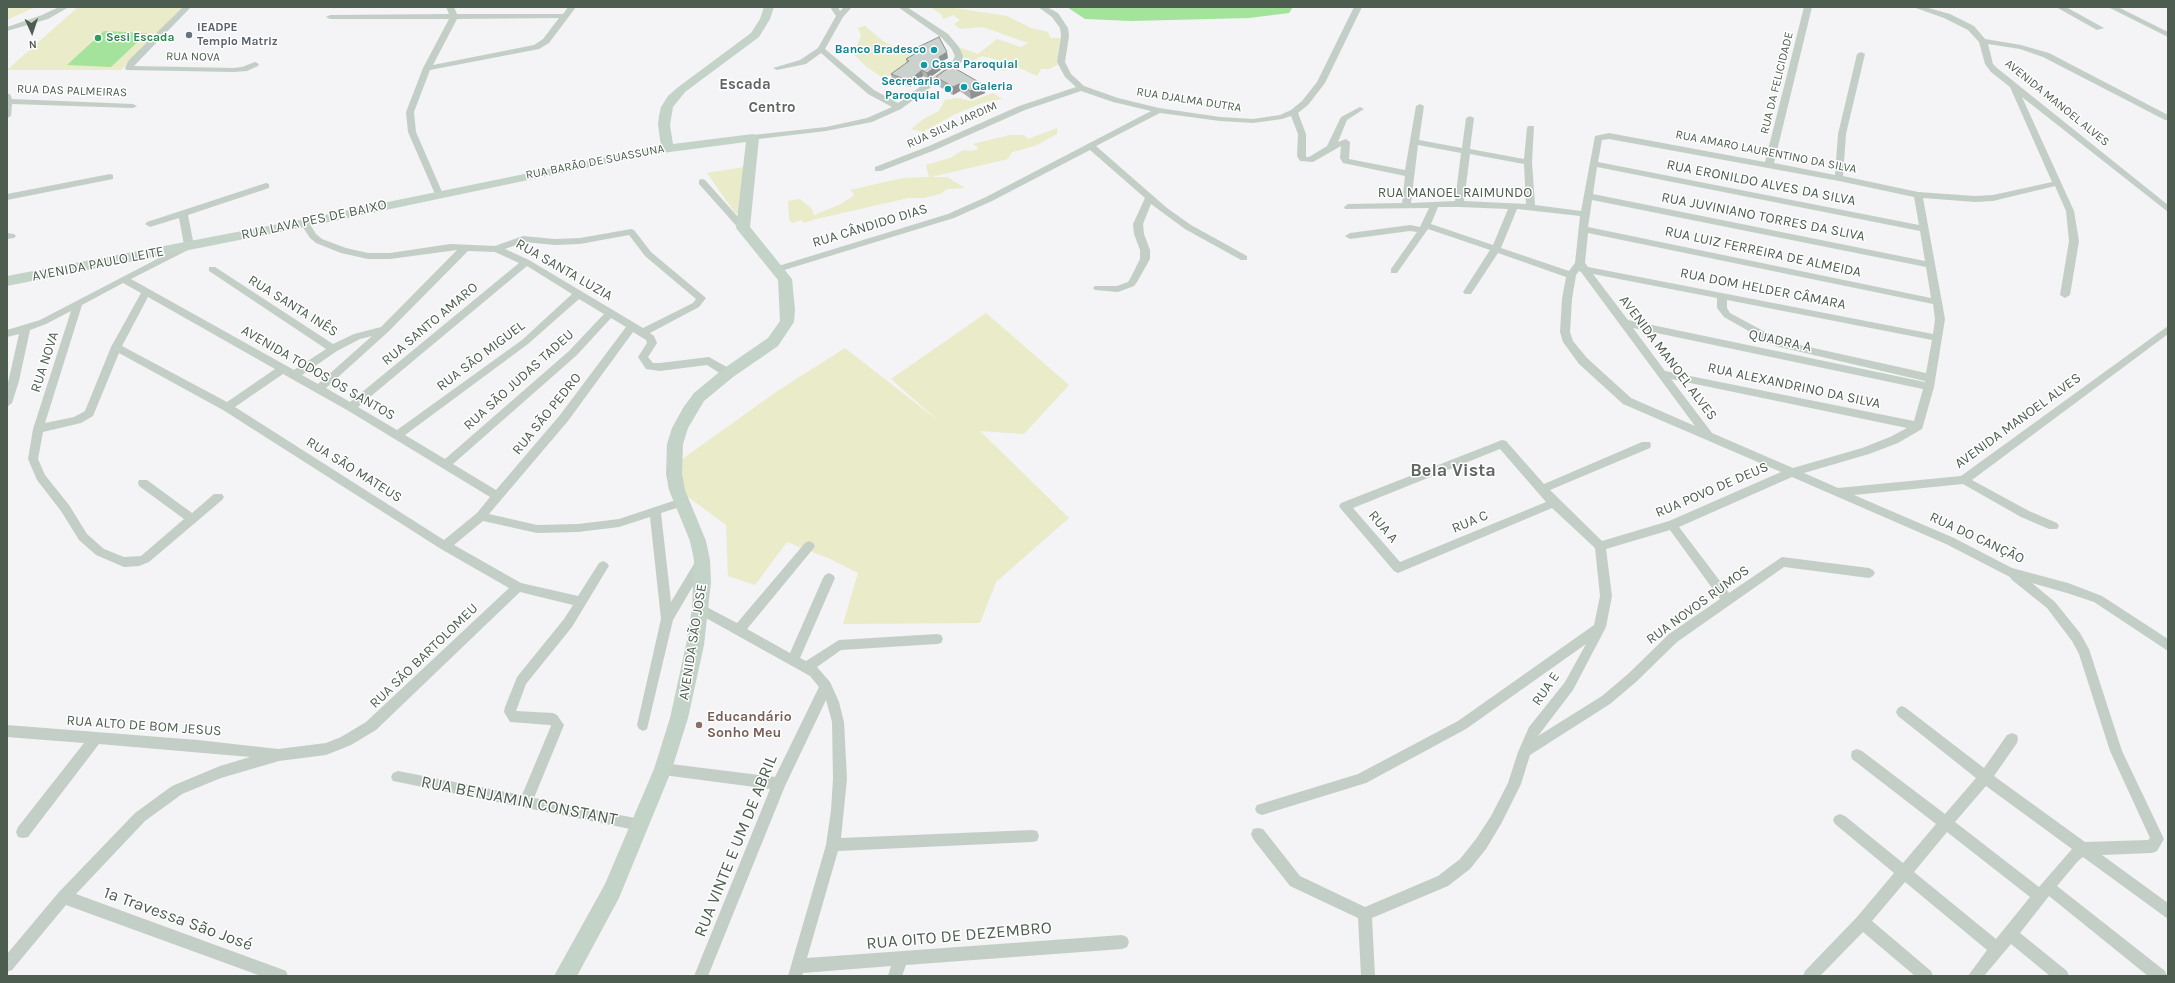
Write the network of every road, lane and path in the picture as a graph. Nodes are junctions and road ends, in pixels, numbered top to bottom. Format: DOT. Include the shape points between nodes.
graph roads {
  1 [pos="54,7"];
  2 [pos="65,7"];
  3 [pos="187,7"];
  4 [pos="450,7"];
  5 [pos="572,7"];
  6 [pos="769,7"];
  7 [pos="834,7"];
  8 [pos="848,7"];
  9 [pos="902,7"];
  10 [pos="1042,7"];
  11 [pos="1358,7"];
  12 [pos="1808,7"];
  13 [pos="1917,7"];
  14 [pos="2060,7"];
  15 [pos="2112,7"];
  16 [pos="454,16"];
  17 [pos="566,16"];
  18 [pos="840,16"];
  19 [pos="330,17"];
  20 [pos="7,23"];
  21 [pos="2100,28"];
  22 [pos="7,29"];
  23 [pos="2168,35"];
  24 [pos="1983,41"];
  25 [pos="822,49"];
  26 [pos="1861,54"];
  27 [pos="255,64"];
  28 [pos="427,68"];
  29 [pos="777,68"];
  30 [pos="2013,85"];
  31 [pos="1081,88"];
  32 [pos="8,98"];
  33 [pos="133,106"];
  34 [pos="1420,106"];
  35 [pos="898,107"];
  36 [pos="1360,109"];
  37 [pos="1159,110"];
  38 [pos="1294,112"];
  39 [pos="7,116"];
  40 [pos="1470,118"];
  41 [pos="2168,118"];
  42 [pos="1531,128"];
  43 [pos="753,138"];
  44 [pos="1415,142"];
  45 [pos="1091,146"];
  46 [pos="667,147"];
  47 [pos="1331,147"];
  48 [pos="1465,150"];
  49 [pos="1528,162"];
  50 [pos="1594,164"];
  51 [pos="1770,164"];
  52 [pos="878,169"];
  53 [pos="1410,174"];
  54 [pos="110,177"];
  55 [pos="1839,178"];
  56 [pos="702,182"];
  57 [pos="2058,183"];
  58 [pos="266,186"];
  59 [pos="439,194"];
  60 [pos="1918,195"];
  61 [pos="1588,196"];
  62 [pos="7,197"];
  63 [pos="1150,197"];
  64 [pos="1459,204"];
  65 [pos="1406,205"];
  66 [pos="1434,205"];
  67 [pos="1514,206"];
  68 [pos="1348,207"];
  69 [pos="1531,207"];
  70 [pos="2168,209"];
  71 [pos="1585,214"];
  72 [pos="183,215"];
  73 [pos="305,223"];
  74 [pos="150,224"];
  75 [pos="743,228"];
  76 [pos="1424,228"];
  77 [pos="1583,229"];
  78 [pos="1924,229"];
  79 [pos="1350,236"];
  80 [pos="189,246"];
  81 [pos="466,247"];
  82 [pos="496,249"];
  83 [pos="1495,250"];
  84 [pos="1244,258"];
  85 [pos="526,262"];
  86 [pos="1931,265"];
  87 [pos="1582,266"];
  88 [pos="778,269"];
  89 [pos="212,270"];
  90 [pos="1394,271"];
  91 [pos="1571,275"];
  92 [pos="123,278"];
  93 [pos="7,281"];
  94 [pos="1098,288"];
  95 [pos="146,292"];
  96 [pos="1468,292"];
  97 [pos="578,294"];
  98 [pos="2065,295"];
  99 [pos="1722,296"];
  100 [pos="1937,302"];
  101 [pos="78,303"];
  102 [pos="610,314"];
  103 [pos="1625,323"];
  104 [pos="632,327"];
  105 [pos="2168,328"];
  106 [pos="25,329"];
  107 [pos="384,330"];
  108 [pos="642,333"];
  109 [pos="7,334"];
  110 [pos="1937,338"];
  111 [pos="116,347"];
  112 [pos="333,349"];
  113 [pos="283,369"];
  114 [pos="728,372"];
  115 [pos="1664,374"];
  116 [pos="294,375"];
  117 [pos="10,382"];
  118 [pos="1929,382"];
  119 [pos="318,389"];
  120 [pos="7,404"];
  121 [pos="227,407"];
  122 [pos="351,407"];
  123 [pos="1918,426"];
  124 [pos="38,429"];
  125 [pos="397,435"];
  126 [pos="1708,436"];
  127 [pos="1646,446"];
  128 [pos="445,465"];
  129 [pos="1790,473"];
  130 [pos="1964,480"];
  131 [pos="143,483"];
  132 [pos="1542,489"];
  133 [pos="1836,492"];
  134 [pos="497,496"];
  135 [pos="218,497"];
  136 [pos="682,502"];
  137 [pos="1554,503"];
  138 [pos="655,512"];
  139 [pos="481,516"];
  140 [pos="192,519"];
  141 [pos="1672,525"];
  142 [pos="2053,526"];
  143 [pos="445,546"];
  144 [pos="809,546"];
  145 [pos="1600,546"];
  146 [pos="702,560"];
  147 [pos="603,566"];
  148 [pos="1398,568"];
  149 [pos="2009,572"];
  150 [pos="1869,573"];
  151 [pos="829,578"];
  152 [pos="518,587"];
  153 [pos="1727,600"];
  154 [pos="582,602"];
  155 [pos="701,609"];
  156 [pos="667,619"];
  157 [pos="1600,626"];
  158 [pos="739,630"];
  159 [pos="937,639"];
  160 [pos="2168,646"];
  161 [pos="793,661"];
  162 [pos="806,668"];
  163 [pos="826,686"];
  164 [pos="1902,712"];
  165 [pos="643,725"];
  166 [pos="7,731"];
  167 [pos="96,738"];
  168 [pos="2012,739"];
  169 [pos="1524,753"];
  170 [pos="279,755"];
  171 [pos="1857,755"];
  172 [pos="663,769"];
  173 [pos="398,777"];
  174 [pos="1985,777"];
  175 [pos="779,784"];
  176 [pos="525,803"];
  177 [pos="1262,809"];
  178 [pos="1840,820"];
  179 [pos="1946,823"];
  180 [pos="640,825"];
  181 [pos="23,832"];
  182 [pos="1258,834"];
  183 [pos="1032,836"];
  184 [pos="833,844"];
  185 [pos="2084,849"];
  186 [pos="1904,872"];
  187 [pos="2044,891"];
  188 [pos="64,897"];
  189 [pos="2168,912"];
  190 [pos="1365,914"];
  191 [pos="1862,922"];
  192 [pos="2010,934"];
  193 [pos="1122,942"];
  194 [pos="1997,949"];
  195 [pos="900,960"];
  196 [pos="7,966"];
  197 [pos="797,971"];
  198 [pos="281,976"];
  199 [pos="565,976"];
  200 [pos="701,976"];
  201 [pos="895,976"];
  202 [pos="1368,976"];
  203 [pos="1810,976"];
  204 [pos="1926,976"];
  205 [pos="1975,976"];
  206 [pos="2062,976"];
  207 [pos="2160,976"];
  1 -- 20 [label="street"];
  2 -- 22 [label="street"];
  3 -- 27 [label="street, RUA NOVA" via="129,68 225,71 244,69"];
  4 -- 16 [label="street"];
  5 -- 17 [label="street"];
  6 -- 46 [label="street" via="755,35 672,99 667,107 664,125"];
  7 -- 18 [label="street"];
  8 -- 18 [label="street"];
  9 -- 35 [label="street" via="945,36 959,56 958,61 936,80"];
  10 -- 31 [label="street" via="1055,15 1064,28 1061,62 1068,75"];
  11 -- 38 [label="street" via="1322,83"];
  12 -- 51 [label="street, RUA DA FELICIDADE"];
  13 -- 24 [label="street" via="1960,21"];
  14 -- 21 [label="street"];
  15 -- 23 [label="street"];
  16 -- 17 [label="street"];
  16 -- 19 [label="street"];
  16 -- 28 [label="street"];
  17 -- 28 [label="street" via="546,40 536,47"];
  18 -- 25 [label="street"];
  24 -- 30 [label="street, AVENIDA MANOEL ALVES" via="1989,64"];
  24 -- 41 [label="street" via="2021,47 2046,55"];
  25 -- 29 [label="street" via="803,62"];
  25 -- 35 [label="street" via="871,92"];
  26 -- 55 [label="street" via="1842,134"];
  28 -- 59 [label="street" via="412,101 410,122"];
  30 -- 57 [label="street"];
  30 -- 70 [label="street, AVENIDA MANOEL ALVES"];
  31 -- 37 [label="street, RUA DJALMA DUTRA" via="1116,100"];
  31 -- 52 [label="street, RUA SILVA JARDIM" via="1022,108"];
  32 -- 33 [label="street, RUA DAS PALMEIRAS"];
  32 -- 39 [label="street"];
  34 -- 44 [label="street"];
  35 -- 43 [label="street" via="853,125"];
  36 -- 47 [label="street" via="1344,119"];
  37 -- 38 [label="street, RUA DJALMA DUTRA" via="1237,121 1268,120"];
  37 -- 45 [label="street, RUA CÂNDIDO DIAS"];
  38 -- 47 [label="street" via="1302,134 1302,158 1313,159"];
  40 -- 48 [label="street"];
  42 -- 49 [label="street"];
  43 -- 46 [label="street, RUA BARÃO DE SUASSUNA"];
  43 -- 75 [label="street"];
  44 -- 48 [label="street"];
  44 -- 53 [label="street"];
  45 -- 63 [label="street"];
  45 -- 88 [label="street, RUA CÂNDIDO DIAS" via="969,208 930,223"];
  46 -- 59 [label="street, RUA BARÃO DE SUASSUNA"];
  47 -- 53 [label="street" via="1346,142 1346,161"];
  48 -- 49 [label="street"];
  48 -- 64 [label="street"];
  49 -- 69 [label="street"];
  50 -- 51 [label="street, RUA AMARO LAURENTINO DA SILVA" via="1598,138 1609,136"];
  50 -- 61 [label="street"];
  50 -- 78 [label="street, RUA ERONILDO ALVES DA SILVA"];
  51 -- 55 [label="street, RUA AMARO LAURENTINO DA SILVA"];
  53 -- 65 [label="street"];
  54 -- 62 [label="street"];
  55 -- 60 [label="street, RUA AMARO LAURENTINO DA SILVA"];
  56 -- 75 [label="street"];
  57 -- 60 [label="street, RUA AMARO LAURENTINO DA SILVA" via="1993,198"];
  57 -- 98 [label="street" via="2070,210 2074,241"];
  58 -- 72 [label="street"];
  59 -- 73 [label="street, RUA LAVA PES DE BAIXO"];
  60 -- 78 [label="street"];
  61 -- 71 [label="street"];
  61 -- 86 [label="street, RUA JUVINIANO TORRES DA SLIVA"];
  63 -- 84 [label="street" via="1185,224"];
  63 -- 94 [label="street" via="1138,224 1145,259 1134,280 1131,284 1118,289"];
  64 -- 66 [label="street, RUA MANOEL RAIMUNDO"];
  64 -- 67 [label="street, RUA MANOEL RAIMUNDO"];
  65 -- 66 [label="street, RUA MANOEL RAIMUNDO"];
  65 -- 68 [label="street, RUA MANOEL RAIMUNDO"];
  66 -- 76 [label="street"];
  67 -- 69 [label="street, RUA MANOEL RAIMUNDO"];
  67 -- 83 [label="street"];
  69 -- 71 [label="street, RUA MANOEL RAIMUNDO"];
  71 -- 77 [label="street"];
  72 -- 74 [label="street"];
  72 -- 80 [label="street"];
  73 -- 80 [label="street, RUA LAVA PES DE BAIXO"];
  73 -- 81 [label="street, RUA SANTA LUZIA" via="319,241 344,251 368,256 390,256 429,249"];
  75 -- 88 [label="street, AVENIDA SÃO JOSE"];
  76 -- 79 [label="street"];
  76 -- 83 [label="street"];
  76 -- 90 [label="street"];
  77 -- 87 [label="street"];
  77 -- 100 [label="street, RUA LUIZ FERREIRA DE ALMEIDA"];
  78 -- 86 [label="street"];
  80 -- 92 [label="street"];
  80 -- 93 [label="street, AVENIDA PAULO LEITE"];
  81 -- 82 [label="street, RUA SANTA LUZIA"];
  81 -- 107 [label="street"];
  82 -- 85 [label="street, RUA SANTA LUZIA"];
  82 -- 108 [label="street" via="528,239 580,241 631,232 648,254 700,295 700,301 696,305"];
  83 -- 91 [label="street"];
  83 -- 96 [label="street"];
  85 -- 97 [label="street, RUA SANTA LUZIA"];
  85 -- 122 [label="street, RUA SANTO AMARO"];
  86 -- 100 [label="street"];
  87 -- 91 [label="street"];
  87 -- 99 [label="street, RUA DOM HELDER CÂMARA"];
  87 -- 103 [label="street, AVENIDA MANOEL ALVES"];
  88 -- 114 [label="street, AVENIDA SÃO JOSE" via="786,279 786,322 773,342"];
  89 -- 112 [label="street, RUA SANTA INÊS"];
  91 -- 126 [label="street" via="1565,332 1574,352 1627,401"];
  92 -- 95 [label="street, AVENIDA TODOS OS SANTOS"];
  92 -- 101 [label="street"];
  95 -- 111 [label="street"];
  95 -- 113 [label="street, AVENIDA TODOS OS SANTOS"];
  97 -- 102 [label="street, RUA SANTA LUZIA"];
  97 -- 125 [label="street, RUA SÃO MIGUEL" via="525,342"];
  99 -- 110 [label="street, RUA DOM HELDER CÂMARA"];
  99 -- 118 [label="street" via="1722,308 1727,316 1779,344"];
  100 -- 110 [label="street" via="1940,319"];
  101 -- 106 [label="street"];
  101 -- 124 [label="street, RUA NOVA"];
  102 -- 104 [label="street, RUA SANTA LUZIA"];
  102 -- 128 [label="street, RUA SÃO JUDAS TADEU" via="573,353"];
  103 -- 115 [label="street, AVENIDA MANOEL ALVES"];
  103 -- 118 [label="street, QUADRA A"];
  104 -- 108 [label="street, RUA SANTA LUZIA"];
  104 -- 134 [label="street, RUA SÃO PEDRO" via="564,418"];
  105 -- 130 [label="street, AVENIDA MANOEL ALVES"];
  106 -- 109 [label="street"];
  106 -- 117 [label="street"];
  107 -- 112 [label="street, RUA SANTA INÊS" via="357,336"];
  107 -- 119 [label="street"];
  108 -- 114 [label="street, RUA SANTA LUZIA" via="653,341 643,356 650,366 709,361"];
  110 -- 118 [label="street"];
  111 -- 121 [label="street, RUA SÃO MATEUS"];
  111 -- 124 [label="street" via="89,413 77,420"];
  112 -- 116 [label="street"];
  113 -- 116 [label="street, AVENIDA TODOS OS SANTOS"];
  113 -- 121 [label="street"];
  114 -- 136 [label="street, AVENIDA SÃO JOSE" via="699,397 680,428 675,444 673,468"];
  115 -- 123 [label="street, RUA ALEXANDRINO DA SILVA"];
  115 -- 126 [label="street, AVENIDA MANOEL ALVES"];
  116 -- 119 [label="street, AVENIDA TODOS OS SANTOS"];
  117 -- 120 [label="street"];
  118 -- 123 [label="street"];
  119 -- 122 [label="street, AVENIDA TODOS OS SANTOS"];
  121 -- 143 [label="street, RUA SÃO MATEUS"];
  122 -- 125 [label="street, AVENIDA TODOS OS SANTOS"];
  123 -- 129 [label="street, RUA POVO DE DEUS" via="1894,440 1865,451"];
  124 -- 140 [label="street, RUA NOVA" via="34,448 36,468 83,537 100,552 124,562 145,559"];
  125 -- 128 [label="street, AVENIDA TODOS OS SANTOS"];
  126 -- 129 [label="street, AVENIDA MANOEL ALVES"];
  127 -- 132 [label="street"];
  128 -- 134 [label="street, AVENIDA TODOS OS SANTOS"];
  129 -- 133 [label="street, AVENIDA MANOEL ALVES"];
  129 -- 141 [label="street, RUA POVO DE DEUS"];
  130 -- 133 [label="street, AVENIDA MANOEL ALVES"];
  130 -- 142 [label="street" via="2025,514"];
  131 -- 140 [label="street"];
  132 -- 137 [label="street"];
  132 -- 148 [label="street, RUA A" via="1502,444 1345,506"];
  133 -- 149 [label="street, RUA DO CANÇÃO" via="1950,541"];
  134 -- 139 [label="street, RUA SÃO PEDRO"];
  135 -- 140 [label="street, RUA NOVA"];
  136 -- 138 [label="street"];
  136 -- 146 [label="street, AVENIDA SÃO JOSE" via="698,541"];
  137 -- 145 [label="street"];
  137 -- 148 [label="street, RUA C"];
  138 -- 139 [label="street" via="619,523 558,530 518,526"];
  138 -- 156 [label="street"];
  139 -- 143 [label="street, RUA SÃO PEDRO"];
  141 -- 145 [label="street, RUA POVO DE DEUS"];
  141 -- 153 [label="street"];
  143 -- 152 [label="street, RUA SÃO MATEUS"];
  144 -- 158 [label="street"];
  145 -- 157 [label="street, RUA E" via="1606,596"];
  146 -- 155 [label="street, AVENIDA SÃO JOSE"];
  146 -- 156 [label="street"];
  147 -- 154 [label="street"];
  149 -- 160 [label="street, RUA DO CANÇÃO" via="2098,599"];
  149 -- 185 [label="street" via="2051,605 2085,653 2116,751 2157,839 2147,847"];
  150 -- 153 [label="street, RUA NOVOS RUMOS" via="1782,562"];
  151 -- 161 [label="street"];
  152 -- 154 [label="street, RUA SÃO MATEUS"];
  152 -- 170 [label="street, RUA SÃO BARTOLOMEU" via="371,726 326,749"];
  153 -- 169 [label="street, RUA NOVOS RUMOS" via="1673,638 1606,700"];
  154 -- 176 [label="street" via="521,681 511,707 510,712 514,718 553,719 558,725"];
  155 -- 158 [label="street"];
  155 -- 172 [label="street, AVENIDA SÃO JOSE" via="679,718"];
  156 -- 165 [label="street"];
  157 -- 169 [label="street, RUA E" via="1569,686 1534,731"];
  157 -- 177 [label="street" via="1445,735 1361,779"];
  158 -- 161 [label="street"];
  159 -- 162 [label="street" via="839,645"];
  161 -- 162 [label="street"];
  162 -- 163 [label="street" via="814,672"];
  163 -- 175 [label="street, RUA VINTE E UM DE ABRIL"];
  163 -- 184 [label="street" via="838,722 840,779"];
  164 -- 174 [label="street"];
  166 -- 167 [label="street, RUA ALTO DE BOM JESUS"];
  167 -- 170 [label="street, RUA ALTO DE BOM JESUS"];
  167 -- 181 [label="street"];
  168 -- 174 [label="street"];
  169 -- 190 [label="street, RUA E" via="1514,784 1496,820 1465,864 1443,881"];
  170 -- 188 [label="street" via="220,772 177,790 140,817"];
  171 -- 179 [label="street"];
  172 -- 175 [label="street"];
  172 -- 180 [label="street, AVENIDA SÃO JOSE"];
  173 -- 176 [label="street, RUA BENJAMIN CONSTANT"];
  174 -- 179 [label="street"];
  174 -- 185 [label="street"];
  175 -- 200 [label="street, RUA VINTE E UM DE ABRIL"];
  176 -- 180 [label="street, RUA BENJAMIN CONSTANT"];
  178 -- 186 [label="street"];
  179 -- 186 [label="street"];
  179 -- 187 [label="street"];
  180 -- 199 [label="street, AVENIDA SÃO JOSE" via="612,891"];
  182 -- 190 [label="street" via="1295,881"];
  183 -- 184 [label="street"];
  184 -- 197 [label="street"];
  185 -- 187 [label="street" via="2073,856"];
  185 -- 189 [label="street"];
  186 -- 191 [label="street"];
  186 -- 194 [label="street"];
  187 -- 192 [label="street"];
  187 -- 207 [label="street"];
  188 -- 196 [label="street"];
  188 -- 198 [label="street, 1ª Travessa São José"];
  190 -- 202 [label="street"];
  191 -- 203 [label="street"];
  191 -- 204 [label="street"];
  192 -- 194 [label="street"];
  192 -- 206 [label="street"];
  193 -- 195 [label="street, RUA OITO DE DEZEMBRO"];
  194 -- 205 [label="street"];
  195 -- 197 [label="street, RUA OITO DE DEZEMBRO"];
  195 -- 201 [label="street"];
}
